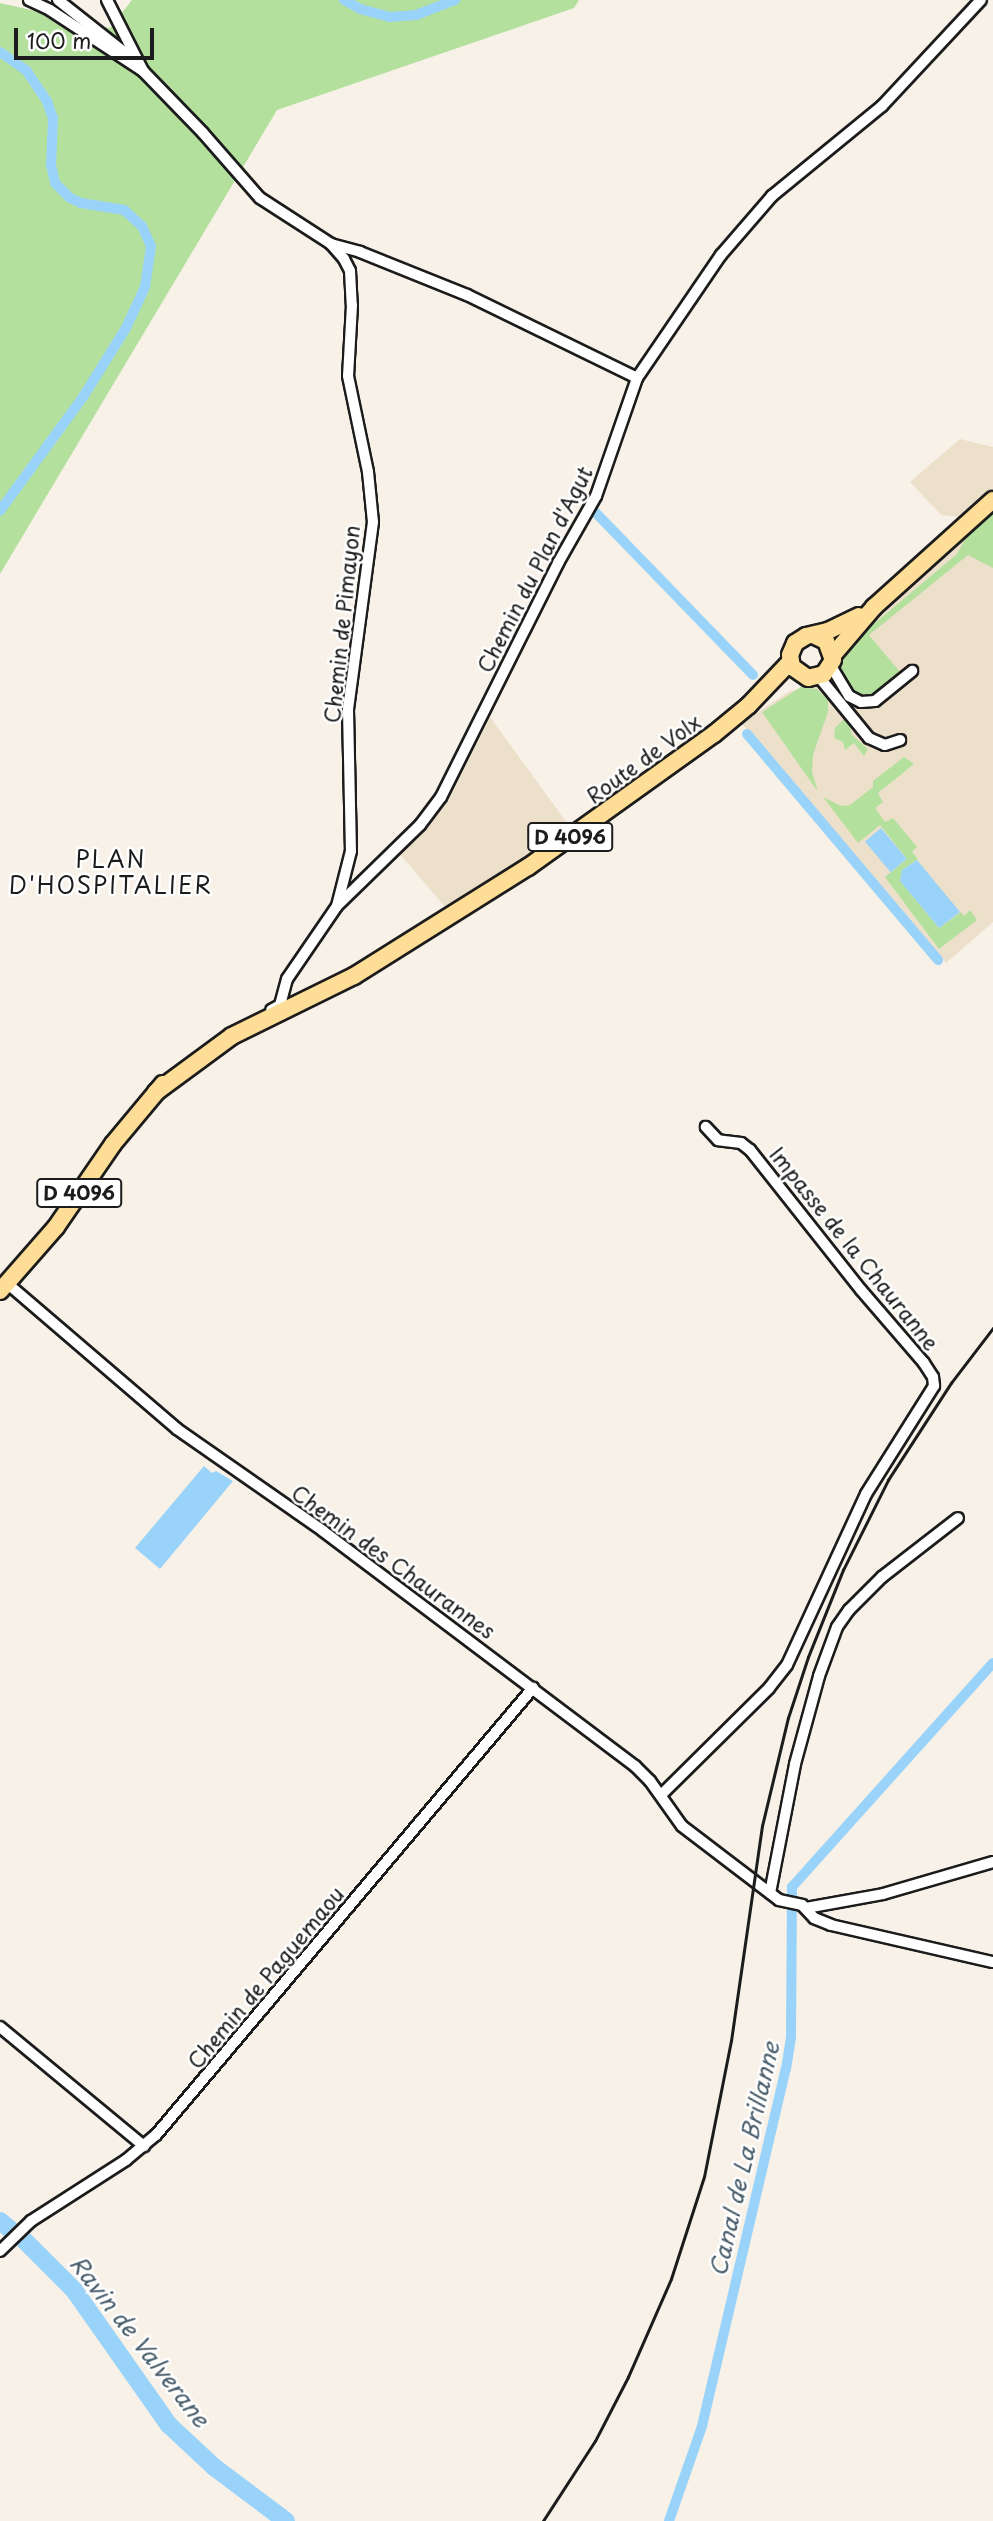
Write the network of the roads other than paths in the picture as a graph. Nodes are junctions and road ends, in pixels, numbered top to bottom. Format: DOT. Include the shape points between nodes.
graph roads {
  1 [pos="29,0"];
  2 [pos="58,0"];
  3 [pos="107,0"];
  4 [pos="981,0"];
  5 [pos="143,71"];
  6 [pos="331,244"];
  7 [pos="637,378"];
  8 [pos="993,500"];
  9 [pos="874,607"];
  10 [pos="813,635"];
  11 [pos="790,662"];
  12 [pos="828,666"];
  13 [pos="912,671"];
  14 [pos="802,676"];
  15 [pos="749,705"];
  16 [pos="900,740"];
  17 [pos="337,906"];
  18 [pos="384,957"];
  19 [pos="281,1001"];
  20 [pos="232,1036"];
  21 [pos="156,1092"];
  22 [pos="706,1127"];
  23 [pos="4,1287"];
  24 [pos="958,1518"];
  25 [pos="533,1688"];
  26 [pos="661,1795"];
  27 [pos="993,1862"];
  28 [pos="769,1893"];
  29 [pos="796,1904"];
  30 [pos="993,1962"];
  31 [pos="0,2027"];
  32 [pos="144,2146"];
  33 [pos="0,2251"];
  1 -- 5 [label="street"];
  2 -- 5 [label="street"];
  3 -- 5 [label="street, Chemin de Pimayon"];
  4 -- 7 [label="street, Chemin du Plan d'Agut" via="882,106 772,196 721,255"];
  5 -- 6 [label="street, Chemin de Pimayon" via="260,198"];
  6 -- 7 [label="street" via="467,295"];
  6 -- 17 [label="street, Chemin de Pimayon" via="344,259 351,279 348,376 368,472 373,522 348,710 351,851"];
  7 -- 17 [label="street, Chemin du Plan d'Agut" via="596,496 441,797 420,825"];
  8 -- 9 [label="main road"];
  9 -- 10 [label="main road" via="839,627"];
  9 -- 12 [label="main road"];
  10 -- 11 [label="main road" via="795,643"];
  10 -- 12 [label="main road" via="826,641"];
  11 -- 14 [label="main road"];
  11 -- 15 [label="main road, Route de Volx / D 4096"];
  12 -- 13 [label="street" via="849,696 861,702 875,701"];
  12 -- 14 [label="main road"];
  12 -- 16 [label="street" via="869,738 884,745"];
  14 -- 15 [label="main road, Route de Volx / D 4096"];
  15 -- 18 [label="main road, Route de Volx / D 4096" via="528,867"];
  17 -- 19 [label="street, Chemin de Pimayon" via="287,979"];
  18 -- 19 [label="main road, Route de Volx / D 4096"];
  18 -- 20 [label="main road, Route de Volx / D 4096"];
  19 -- 20 [label="street" via="278,1007 239,1026"];
  19 -- 21 [label="main road, Route de Volx / D 4096" via="201,1047"];
  20 -- 21 [label="main road, Route de Volx / D 4096"];
  21 -- 23 [label="main road, Route de Volx / D 4096" via="113,1144 56,1227"];
  22 -- 26 [label="street, Impasse de la Chauranne" via="718,1140 743,1144 750,1150 925,1363 934,1386 866,1494 787,1665"];
  23 -- 25 [label="street, Chemin des Chaurannes" via="177,1429"];
  24 -- 28 [label="street" via="882,1577 837,1627 795,1763"];
  25 -- 26 [label="street, Chemin des Chaurannes" via="641,1771"];
  25 -- 32 [label="street, Chemin de Paguemaou"];
  26 -- 28 [label="street, Chemin des Chaurannes" via="682,1826"];
  27 -- 29 [label="street" via="883,1894"];
  28 -- 29 [label="street, Chemin des Chaurannes"];
  29 -- 30 [label="street" via="818,1921 845,1929"];
  31 -- 32 [label="street"];
  32 -- 33 [label="street, Chemin de Paguemaou" via="31,2221"];
}
